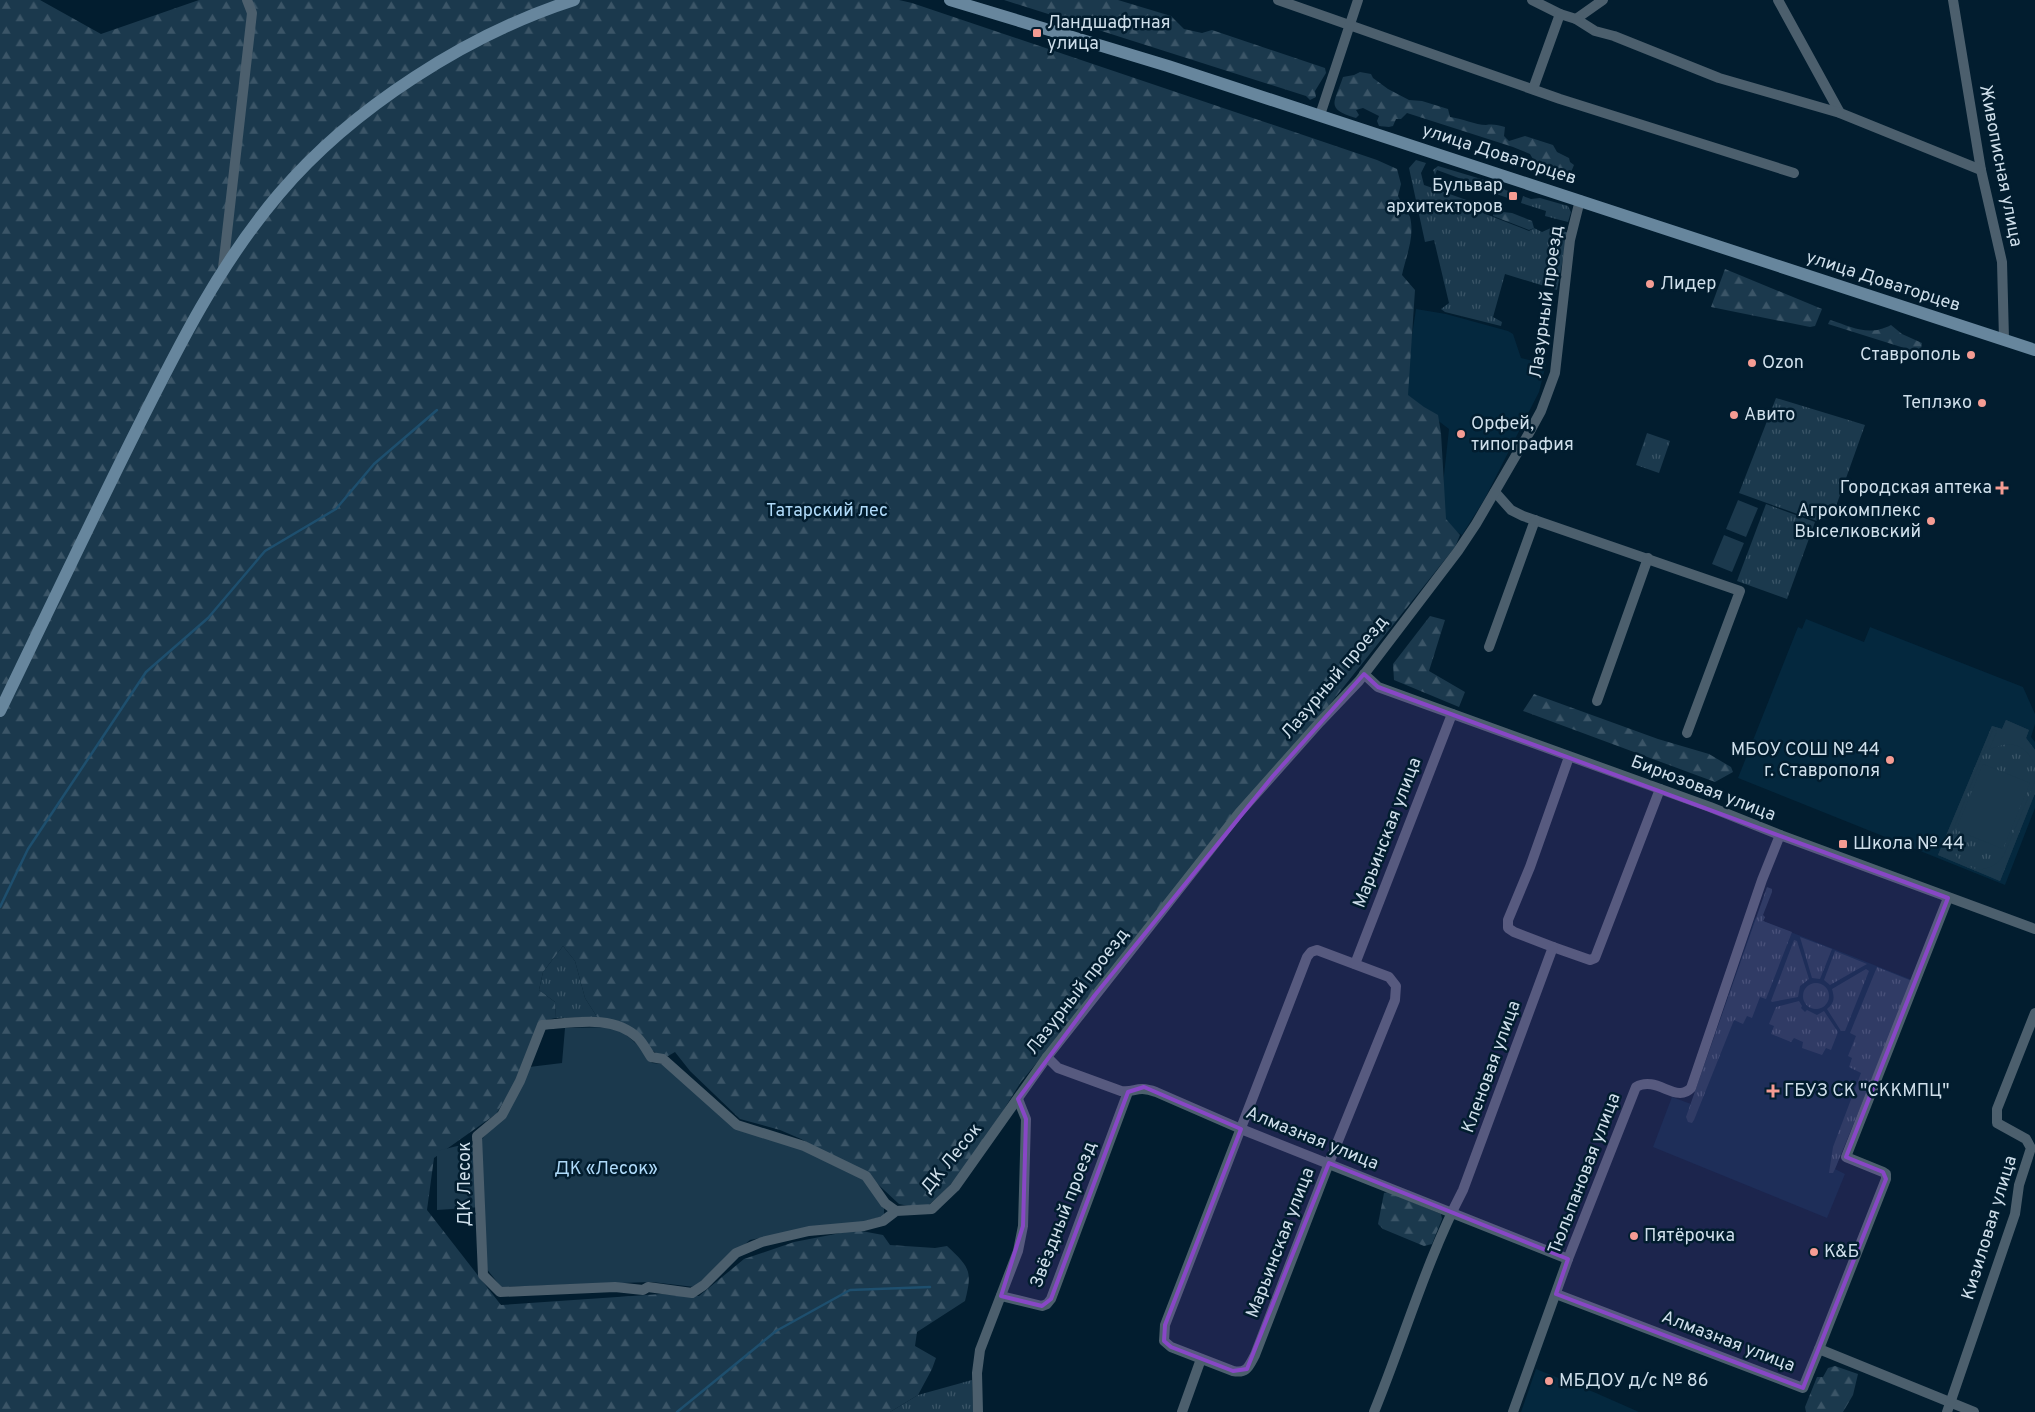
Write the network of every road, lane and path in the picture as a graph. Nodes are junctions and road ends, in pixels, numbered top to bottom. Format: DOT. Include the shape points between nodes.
graph roads {
  1 [pos="247,0"];
  2 [pos="574,0"];
  3 [pos="950,0"];
  4 [pos="1278,0"];
  5 [pos="1358,0"];
  6 [pos="1532,0"];
  7 [pos="1603,0"];
  8 [pos="1778,0"];
  9 [pos="1953,0"];
  10 [pos="1560,14"];
  11 [pos="1576,19"];
  12 [pos="1349,25"];
  13 [pos="1533,90"];
  14 [pos="1840,113"];
  15 [pos="1320,115"];
  16 [pos="1981,170"];
  17 [pos="1794,173"];
  18 [pos="1580,200"];
  19 [pos="223,268"];
  20 [pos="2004,339"];
  21 [pos="2035,350"];
  22 [pos="1495,492"];
  23 [pos="1535,520"];
  24 [pos="1648,558"];
  25 [pos="1488,647"];
  26 [pos="1364,674"];
  27 [pos="1598,701"];
  28 [pos="0,711"];
  29 [pos="1452,714"];
  30 [pos="1687,733"];
  31 [pos="1569,757"];
  32 [pos="1660,789"];
  33 [pos="1780,835"];
  34 [pos="1948,898"];
  35 [pos="2035,929"];
  36 [pos="1553,947"];
  37 [pos="1355,964"];
  38 [pos="2035,1014"];
  39 [pos="1047,1057"];
  40 [pos="1128,1092"];
  41 [pos="1018,1099"];
  42 [pos="1241,1129"];
  43 [pos="1329,1164"];
  44 [pos="896,1210"];
  45 [pos="1452,1212"];
  46 [pos="1568,1259"];
  47 [pos="1556,1294"];
  48 [pos="1001,1296"];
  49 [pos="1819,1349"];
  50 [pos="1201,1359"];
  51 [pos="1951,1402"];
  52 [pos="978,1412"];
  53 [pos="1182,1412"];
  54 [pos="1374,1412"];
  55 [pos="1513,1412"];
  56 [pos="1947,1412"];
  57 [pos="1974,1412"];
  1 -- 19 [label="street" via="252,13"];
  2 -- 19 [label="main road" via="500,29 458,51 369,110 322,149 279,193"];
  3 -- 15 [label="main road, улица Доваторцев"];
  4 -- 12 [label="street"];
  5 -- 12 [label="street"];
  6 -- 10 [label="street"];
  7 -- 11 [label="street"];
  8 -- 14 [label="street"];
  9 -- 16 [label="street, Живописная улица"];
  10 -- 11 [label="street"];
  10 -- 13 [label="street"];
  11 -- 14 [label="street" via="1596,31 1719,78"];
  12 -- 13 [label="street"];
  12 -- 15 [label="street"];
  13 -- 17 [label="street"];
  14 -- 16 [label="street"];
  15 -- 18 [label="main road, улица Доваторцев"];
  16 -- 20 [label="street, Живописная улица" via="2002,262"];
  18 -- 20 [label="main road, улица Доваторцев"];
  18 -- 22 [label="street, Лазурный проезд" via="1570,240 1555,373 1542,410"];
  19 -- 28 [label="main road" via="184,334"];
  20 -- 21 [label="main road, улица Доваторцев"];
  22 -- 23 [label="street" via="1512,510"];
  22 -- 26 [label="street, Лазурный проезд" via="1458,551"];
  23 -- 24 [label="street"];
  23 -- 25 [label="street"];
  24 -- 27 [label="street"];
  24 -- 30 [label="street" via="1740,591"];
  26 -- 29 [label="street, Бирюзовая улица" via="1378,687"];
  26 -- 39 [label="street, Лазурный проезд" via="1240,813"];
  29 -- 31 [label="street, Бирюзовая улица"];
  29 -- 37 [label="street, Марьинская улица"];
  31 -- 32 [label="street, Бирюзовая улица"];
  31 -- 36 [label="street" via="1508,920 1508,928 1514,932"];
  32 -- 33 [label="street, Бирюзовая улица"];
  32 -- 36 [label="street" via="1595,958 1590,960"];
  33 -- 34 [label="street, Бирюзовая улица"];
  33 -- 46 [label="street, Тюльпановая улица" via="1691,1088 1682,1094 1647,1083 1636,1087"];
  34 -- 35 [label="street, Бирюзовая улица"];
  34 -- 49 [label="street" via="1846,1157 1883,1172 1886,1179"];
  36 -- 45 [label="street, Кленовая улица"];
  37 -- 42 [label="street, Марьинская улица" via="1317,950 1307,957"];
  37 -- 43 [label="street, Марьинская улица" via="1389,977 1396,986 1395,1000"];
  38 -- 51 [label="street, Кизиловая улица" via="1997,1109 1997,1123 2026,1139 2031,1148 2019,1185 2015,1214"];
  39 -- 40 [label="street, Алмазная улица" via="1058,1068"];
  39 -- 41 [label="street, Лазурный проезд"];
  40 -- 42 [label="street, Алмазная улица" via="1144,1087"];
  40 -- 48 [label="street, Звёздный проезд" via="1051,1298 1042,1306"];
  41 -- 44 [label="street, ДК Лесок" via="955,1187 932,1209"];
  41 -- 48 [label="street, Звёздный проезд" via="1026,1119 1022,1226 1018,1251"];
  42 -- 43 [label="street, Алмазная улица"];
  42 -- 50 [label="street, Марьинская улица" via="1163,1334 1164,1341 1171,1347"];
  43 -- 45 [label="street, Алмазная улица"];
  43 -- 50 [label="street, Марьинская улица" via="1248,1369 1241,1373"];
  44 -- 44 [label="street, ДК Лесок" via="883,1221 864,1226 809,1232 762,1242 736,1254 692,1293 648,1287 643,1290 615,1287 500,1292 483,1275 477,1136 502,1115 542,1026 612,1024 638,1038 651,1057 663,1059 737,1125 804,1146 866,1176 884,1203"];
  45 -- 46 [label="street, Алмазная улица"];
  45 -- 54 [label="street, Кленовая улица"];
  46 -- 47 [label="street, Тюльпановая улица"];
  47 -- 49 [label="street, Алмазная улица" via="1803,1388"];
  47 -- 55 [label="street, Тюльпановая улица"];
  48 -- 52 [label="street, Звёздный проезд" via="980,1350"];
  49 -- 51 [label="street, Алмазная улица"];
  50 -- 53 [label="street"];
  51 -- 56 [label="street, Кизиловая улица"];
  51 -- 57 [label="street, Алмазная улица"];
}
